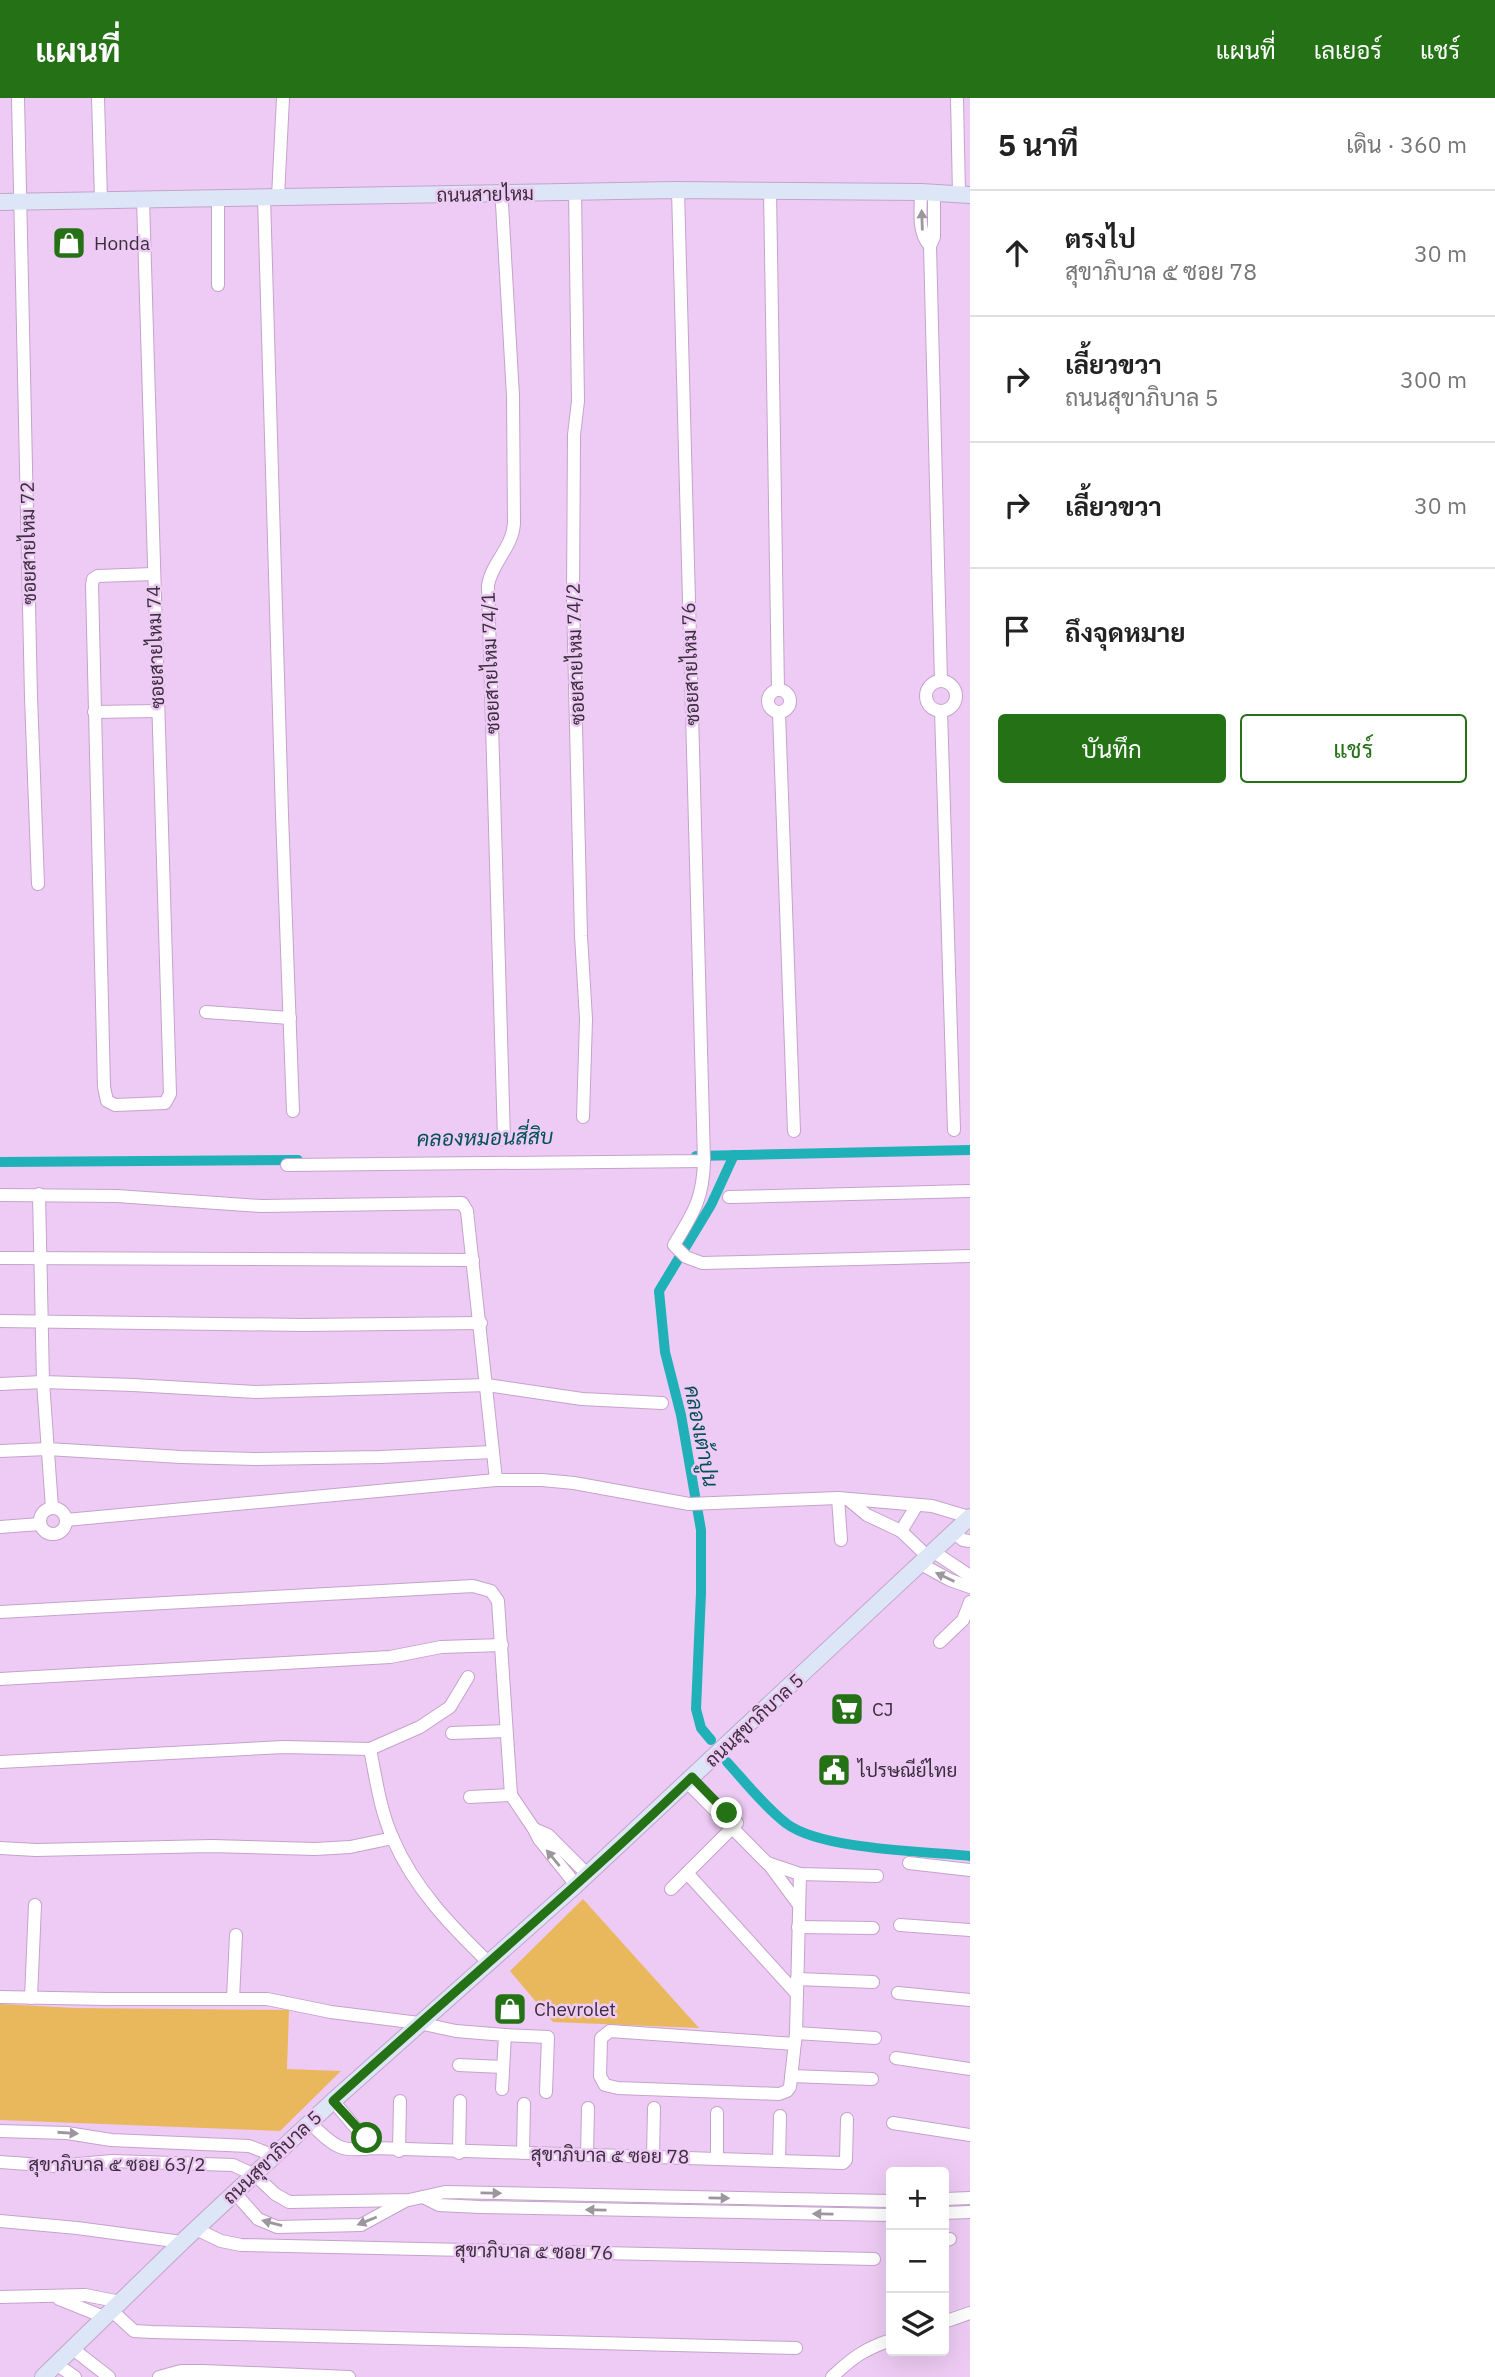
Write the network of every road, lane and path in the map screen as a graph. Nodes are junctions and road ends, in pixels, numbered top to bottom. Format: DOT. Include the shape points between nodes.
graph roads {
  1 [pos="18,98"];
  2 [pos="98,98"];
  3 [pos="283,98"];
  4 [pos="957,98"];
  5 [pos="678,190"];
  6 [pos="770,190"];
  7 [pos="575,192"];
  8 [pos="928,192"];
  9 [pos="503,193"];
  10 [pos="964,195"];
  11 [pos="271,197"];
  12 [pos="218,198"];
  13 [pos="144,199"];
  14 [pos="102,200"];
  15 [pos="21,201"];
  16 [pos="0,202"];
  17 [pos="218,285"];
  18 [pos="153,574"];
  19 [pos="941,681"];
  20 [pos="157,711"];
  21 [pos="941,711"];
  22 [pos="94,712"];
  23 [pos="38,884"];
  24 [pos="206,1012"];
  25 [pos="290,1018"];
  26 [pos="293,1111"];
  27 [pos="583,1117"];
  28 [pos="794,1130"];
  29 [pos="954,1130"];
  30 [pos="504,1140"];
  31 [pos="704,1159"];
  32 [pos="287,1165"];
  33 [pos="970,1191"];
  34 [pos="39,1194"];
  35 [pos="0,1195"];
  36 [pos="729,1197"];
  37 [pos="970,1256"];
  38 [pos="41,1257"];
  39 [pos="0,1258"];
  40 [pos="473,1260"];
  41 [pos="42,1320"];
  42 [pos="0,1321"];
  43 [pos="481,1323"];
  44 [pos="43,1382"];
  45 [pos="0,1384"];
  46 [pos="487,1385"];
  47 [pos="662,1403"];
  48 [pos="47,1449"];
  49 [pos="0,1451"];
  50 [pos="493,1452"];
  51 [pos="496,1480"];
  52 [pos="844,1499"];
  53 [pos="917,1505"];
  54 [pos="52,1508"];
  55 [pos="970,1517"];
  56 [pos="66,1520"];
  57 [pos="40,1524"];
  58 [pos="0,1527"];
  59 [pos="901,1531"];
  60 [pos="953,1532"];
  61 [pos="841,1540"];
  62 [pos="970,1541"];
  63 [pos="928,1558"];
  64 [pos="970,1576"];
  65 [pos="970,1587"];
  66 [pos="970,1602"];
  67 [pos="0,1612"];
  68 [pos="940,1642"];
  69 [pos="502,1645"];
  70 [pos="468,1677"];
  71 [pos="0,1679"];
  72 [pos="506,1731"];
  73 [pos="452,1733"];
  74 [pos="370,1749"];
  75 [pos="0,1762"];
  76 [pos="689,1780"];
  77 [pos="512,1795"];
  78 [pos="470,1797"];
  79 [pos="737,1829"];
  80 [pos="393,1839"];
  81 [pos="0,1848"];
  82 [pos="767,1863"];
  83 [pos="909,1863"];
  84 [pos="970,1870"];
  85 [pos="687,1873"];
  86 [pos="800,1874"];
  87 [pos="877,1876"];
  88 [pos="582,1880"];
  89 [pos="671,1889"];
  90 [pos="35,1905"];
  91 [pos="799,1905"];
  92 [pos="900,1925"];
  93 [pos="798,1927"];
  94 [pos="873,1928"];
  95 [pos="970,1930"];
  96 [pos="236,1935"];
  97 [pos="489,1964"];
  98 [pos="797,1979"];
  99 [pos="873,1982"];
  100 [pos="796,1993"];
  101 [pos="898,1993"];
  102 [pos="0,1997"];
  103 [pos="31,1998"];
  104 [pos="233,1999"];
  105 [pos="970,2000"];
  106 [pos="419,2023"];
  107 [pos="505,2035"];
  108 [pos="795,2038"];
  109 [pos="875,2038"];
  110 [pos="896,2058"];
  111 [pos="458,2065"];
  112 [pos="503,2067"];
  113 [pos="970,2069"];
  114 [pos="790,2076"];
  115 [pos="872,2080"];
  116 [pos="502,2089"];
  117 [pos="546,2092"];
  118 [pos="333,2101"];
  119 [pos="400,2101"];
  120 [pos="460,2101"];
  121 [pos="524,2104"];
  122 [pos="588,2108"];
  123 [pos="654,2108"];
  124 [pos="717,2113"];
  125 [pos="780,2116"];
  126 [pos="848,2119"];
  127 [pos="310,2123"];
  128 [pos="893,2123"];
  129 [pos="0,2131"];
  130 [pos="970,2135"];
  131 [pos="111,2140"];
  132 [pos="249,2146"];
  133 [pos="373,2148"];
  134 [pos="399,2151"];
  135 [pos="459,2152"];
  136 [pos="523,2153"];
  137 [pos="587,2154"];
  138 [pos="275,2156"];
  139 [pos="653,2156"];
  140 [pos="718,2158"];
  141 [pos="779,2160"];
  142 [pos="112,2161"];
  143 [pos="0,2162"];
  144 [pos="233,2165"];
  145 [pos="255,2175"];
  146 [pos="235,2193"];
  147 [pos="647,2196"];
  148 [pos="423,2197"];
  149 [pos="970,2198"];
  150 [pos="949,2199"];
  151 [pos="409,2200"];
  152 [pos="886,2201"];
  153 [pos="646,2211"];
  154 [pos="970,2212"];
  155 [pos="949,2213"];
  156 [pos="886,2215"];
  157 [pos="0,2221"];
  158 [pos="196,2229"];
  159 [pos="182,2242"];
  160 [pos="874,2259"];
  161 [pos="0,2297"];
  162 [pos="55,2297"];
  163 [pos="112,2310"];
  164 [pos="970,2313"];
  165 [pos="949,2320"];
  166 [pos="886,2342"];
  167 [pos="796,2348"];
  168 [pos="73,2349"];
  169 [pos="56,2364"];
  170 [pos="245,2375"];
  171 [pos="43,2377"];
  172 [pos="75,2377"];
  173 [pos="110,2377"];
  174 [pos="159,2377"];
  175 [pos="349,2377"];
  176 [pos="832,2377"];
  1 -- 15 [label="street, ซอยสายไหม 72"];
  2 -- 14 [label="street"];
  3 -- 11 [label="street"];
  4 -- 10 [label="street"];
  5 -- 6 [label="main road, ถนนสายไหม"];
  5 -- 7 [label="main road, ถนนสายไหม"];
  5 -- 31 [label="street, ซอยสายไหม 76"];
  6 -- 8 [label="main road, ถนนสายไหม"];
  6 -- 28 [label="street" via="778,690 790,701 779,713"];
  7 -- 9 [label="main road, ถนนสายไหม"];
  7 -- 27 [label="street, ซอยสายไหม 74/2" via="578,401 573,600 586,1020"];
  8 -- 10 [label="main road, ถนนสายไหม"];
  8 -- 19 [label="street" via="922,228 923,239 930,246"];
  9 -- 11 [label="main road, ถนนสายไหม"];
  9 -- 30 [label="street, ซอยสายไหม 74/1" via="514,523 511,540 488,585"];
  11 -- 12 [label="main road, ถนนสายไหม"];
  11 -- 25 [label="street"];
  12 -- 13 [label="main road, ถนนสายไหม"];
  12 -- 17 [label="street"];
  13 -- 14 [label="main road, ถนนสายไหม"];
  13 -- 18 [label="street, ซอยสายไหม 74"];
  14 -- 15 [label="main road, ถนนสายไหม"];
  15 -- 16 [label="main road, ถนนสายไหม"];
  15 -- 23 [label="street, ซอยสายไหม 72"];
  18 -- 20 [label="street, ซอยสายไหม 74"];
  18 -- 22 [label="street" via="93,579"];
  19 -- 21 [label="street" via="954,688 957,697 953,707"];
  19 -- 21 [label="street" via="928,688 925,698 930,707"];
  20 -- 22 [label="street"];
  20 -- 22 [label="street, ซอยสายไหม 74" via="170,1094 165,1103 115,1104 104,1096"];
  21 -- 29 [label="street"];
  24 -- 25 [label="street"];
  25 -- 26 [label="street"];
  31 -- 32 [label="street"];
  31 -- 37 [label="street, ซอยสายไหม 76" via="698,1205 674,1245 702,1263"];
  33 -- 36 [label="street"];
  34 -- 35 [label="street"];
  34 -- 38 [label="street"];
  34 -- 40 [label="street" via="261,1206 456,1201 467,1211"];
  38 -- 39 [label="street"];
  38 -- 40 [label="street"];
  38 -- 41 [label="street"];
  40 -- 43 [label="street"];
  41 -- 42 [label="street"];
  41 -- 43 [label="street" via="216,1325"];
  41 -- 44 [label="street"];
  43 -- 46 [label="street"];
  44 -- 45 [label="street"];
  44 -- 46 [label="street" via="256,1392"];
  44 -- 48 [label="street"];
  46 -- 47 [label="street" via="582,1399"];
  46 -- 50 [label="street"];
  48 -- 49 [label="street"];
  48 -- 50 [label="street" via="255,1459"];
  48 -- 54 [label="street"];
  50 -- 51 [label="street"];
  51 -- 52 [label="street" via="574,1483 694,1504"];
  51 -- 56 [label="street"];
  52 -- 53 [label="street"];
  52 -- 59 [label="street"];
  52 -- 61 [label="street"];
  53 -- 55 [label="street"];
  53 -- 59 [label="street"];
  54 -- 56 [label="street" via="61,1510"];
  54 -- 57 [label="street" via="44,1512"];
  55 -- 60 [label="main road, ถนนสุขาภิบาล 5"];
  56 -- 57 [label="street" via="64,1530 55,1534"];
  57 -- 58 [label="street"];
  59 -- 63 [label="street"];
  60 -- 62 [label="street"];
  60 -- 63 [label="main road, ถนนสุขาภิบาล 5"];
  63 -- 64 [label="street"];
  65 -- 63 [label="street, one-way" via="950,1580"];
  63 -- 76 [label="main road, ถนนสุขาภิบาล 5"];
  66 -- 68 [label="street" via="963,1620"];
  67 -- 69 [label="street" via="473,1587 491,1591 498,1601"];
  69 -- 71 [label="street" via="441,1647 390,1657"];
  69 -- 72 [label="street"];
  70 -- 74 [label="street" via="450,1707 420,1727"];
  72 -- 73 [label="street"];
  72 -- 77 [label="street"];
  74 -- 75 [label="street" via="284,1747"];
  74 -- 80 [label="street"];
  76 -- 79 [label="street"];
  76 -- 88 [label="main road, ถนนสุขาภิบาล 5"];
  77 -- 78 [label="street"];
  77 -- 88 [label="street" via="539,1839"];
  79 -- 82 [label="street"];
  79 -- 85 [label="street"];
  80 -- 81 [label="street" via="315,1849"];
  80 -- 97 [label="street" via="432,1903"];
  82 -- 86 [label="street"];
  82 -- 91 [label="street"];
  83 -- 84 [label="street"];
  85 -- 89 [label="street"];
  85 -- 100 [label="street"];
  86 -- 87 [label="street"];
  86 -- 91 [label="street"];
  88 -- 97 [label="main road, ถนนสุขาภิบาล 5"];
  90 -- 103 [label="street"];
  91 -- 93 [label="street"];
  92 -- 95 [label="street"];
  93 -- 94 [label="street"];
  93 -- 98 [label="street"];
  96 -- 104 [label="street"];
  97 -- 106 [label="main road, ถนนสุขาภิบาล 5"];
  98 -- 99 [label="street"];
  98 -- 100 [label="street"];
  100 -- 108 [label="street"];
  101 -- 105 [label="street"];
  102 -- 103 [label="street"];
  103 -- 104 [label="street"];
  104 -- 106 [label="street" via="267,1999"];
  106 -- 107 [label="street"];
  106 -- 118 [label="main road, ถนนสุขาภิบาล 5"];
  107 -- 112 [label="street"];
  107 -- 117 [label="street" via="548,2037"];
  108 -- 109 [label="street"];
  108 -- 114 [label="street"];
  108 -- 114 [label="street" via="617,2030 601,2038 600,2076 610,2087 779,2094 788,2091"];
  110 -- 113 [label="street"];
  111 -- 112 [label="street"];
  112 -- 116 [label="street"];
  114 -- 115 [label="street"];
  118 -- 127 [label="main road, ถนนสุขาภิบาล 5"];
  118 -- 133 [label="street"];
  119 -- 134 [label="street"];
  120 -- 135 [label="street"];
  121 -- 136 [label="street"];
  122 -- 137 [label="street"];
  123 -- 139 [label="street"];
  124 -- 140 [label="street"];
  125 -- 141 [label="street"];
  126 -- 141 [label="street, สุขาภิบาล ๕ ซอย 78" via="843,2163"];
  127 -- 133 [label="street, สุขาภิบาล ๕ ซอย 78" via="347,2151"];
  127 -- 138 [label="main road, ถนนสุขาภิบาล 5"];
  128 -- 130 [label="street"];
  129 -- 131 [label="street, one-way"];
  131 -- 132 [label="street"];
  131 -- 142 [label="street"];
  132 -- 138 [label="street"];
  132 -- 144 [label="street"];
  133 -- 134 [label="street, สุขาภิบาล ๕ ซอย 78"];
  134 -- 135 [label="street, สุขาภิบาล ๕ ซอย 78"];
  135 -- 136 [label="street, สุขาภิบาล ๕ ซอย 78"];
  136 -- 137 [label="street, สุขาภิบาล ๕ ซอย 78"];
  137 -- 139 [label="street, สุขาภิบาล ๕ ซอย 78"];
  138 -- 145 [label="main road, ถนนสุขาภิบาล 5"];
  139 -- 140 [label="street, สุขาภิบาล ๕ ซอย 78"];
  140 -- 141 [label="street, สุขาภิบาล ๕ ซอย 78"];
  142 -- 143 [label="street, สุขาภิบาล ๕ ซอย 63/2" via="56,2166"];
  142 -- 144 [label="street, สุขาภิบาล ๕ ซอย 63/2"];
  144 -- 145 [label="street"];
  145 -- 146 [label="main road, ถนนสุขาภิบาล 5"];
  145 -- 151 [label="street" via="289,2202"];
  151 -- 146 [label="street, one-way" via="361,2225 277,2227 258,2219"];
  146 -- 158 [label="main road, ถนนสุขาภิบาล 5"];
  148 -- 147 [label="street, one-way" via="445,2192"];
  147 -- 152 [label="street, one-way"];
  147 -- 153 [label="street"];
  148 -- 151 [label="street"];
  153 -- 148 [label="street, one-way" via="439,2205"];
  149 -- 150 [label="street"];
  156 -- 153 [label="street, one-way"];
  154 -- 155 [label="street"];
  157 -- 159 [label="street"];
  158 -- 159 [label="main road, ถนนสุขาภิบาล 5"];
  158 -- 160 [label="street, สุขาภิบาล ๕ ซอย 76" via="241,2245"];
  159 -- 163 [label="main road, ถนนสุขาภิบาล 5"];
  161 -- 162 [label="street"];
  162 -- 163 [label="street"];
  162 -- 163 [label="street" via="85,2295"];
  163 -- 167 [label="street" via="134,2331"];
  163 -- 168 [label="main road, ถนนสุขาภิบาล 5"];
  164 -- 165 [label="street"];
  166 -- 176 [label="street" via="853,2357"];
  168 -- 169 [label="main road, ถนนสุขาภิบาล 5"];
  168 -- 173 [label="street"];
  169 -- 171 [label="main road, ถนนสุขาภิบาล 5"];
  169 -- 172 [label="street"];
  170 -- 174 [label="street" via="181,2371"];
  170 -- 175 [label="street"];
}
